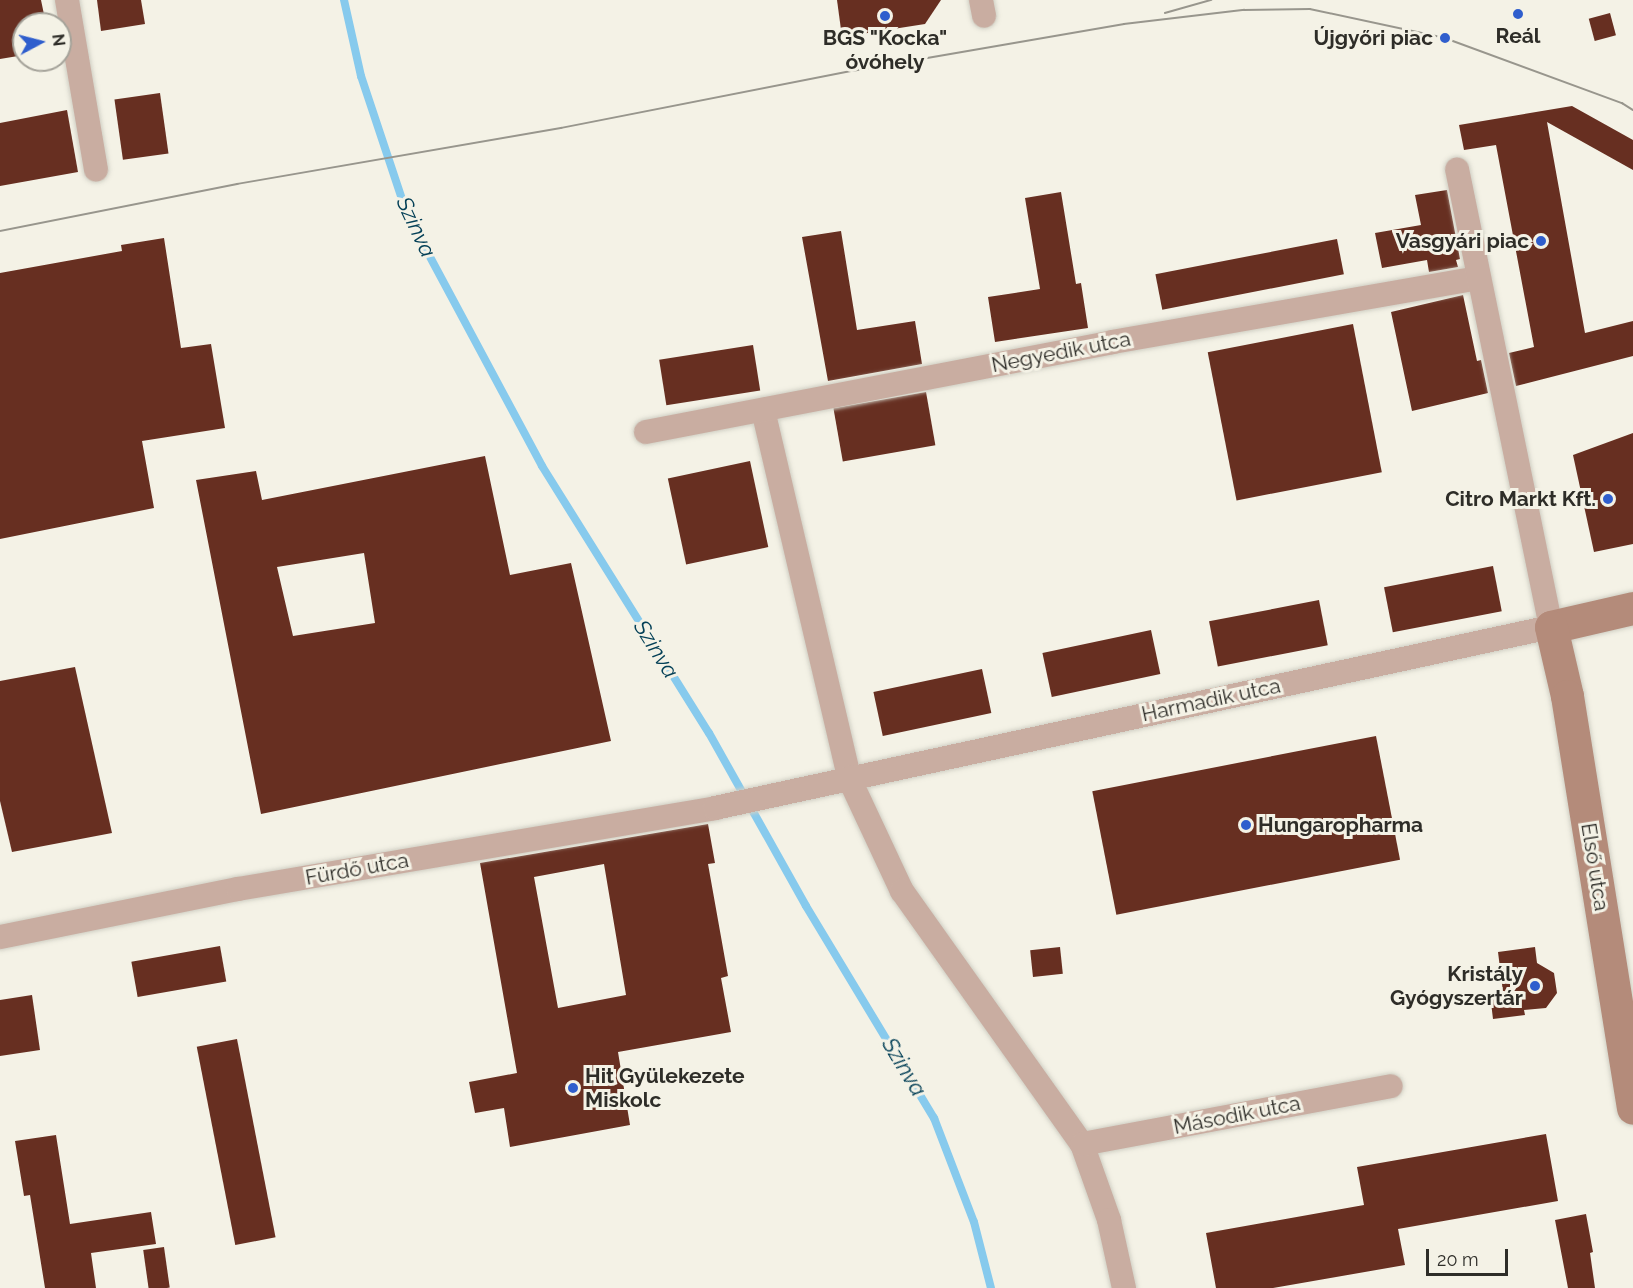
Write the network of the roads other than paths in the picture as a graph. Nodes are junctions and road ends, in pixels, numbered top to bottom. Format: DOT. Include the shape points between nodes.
graph roads {
  1 [pos="68,0"];
  2 [pos="96,170"];
  3 [pos="1457,170"];
  4 [pos="1477,278"];
  5 [pos="763,410"];
  6 [pos="646,432"];
  7 [pos="1633,608"];
  8 [pos="1551,627"];
  9 [pos="849,778"];
  10 [pos="789,793"];
  11 [pos="0,937"];
  12 [pos="1391,1086"];
  13 [pos="1633,1108"];
  14 [pos="1082,1144"];
  15 [pos="1124,1288"];
  1 -- 2 [label="street"];
  3 -- 4 [label="street"];
  4 -- 5 [label="street, Negyedik utca" via="1112,342"];
  4 -- 8 [label="street"];
  5 -- 6 [label="street, Negyedik utca"];
  5 -- 9 [label="street"];
  7 -- 8 [label="street, Harmadik utca"];
  8 -- 9 [label="street, Harmadik utca"];
  8 -- 13 [label="street, Első utca" via="1567,696"];
  9 -- 10 [label="street, Harmadik utca"];
  9 -- 14 [label="street" via="902,891"];
  10 -- 11 [label="street, Fürdő utca" via="238,889"];
  12 -- 14 [label="street, Második utca"];
  14 -- 15 [label="street" via="1109,1220"];
}
